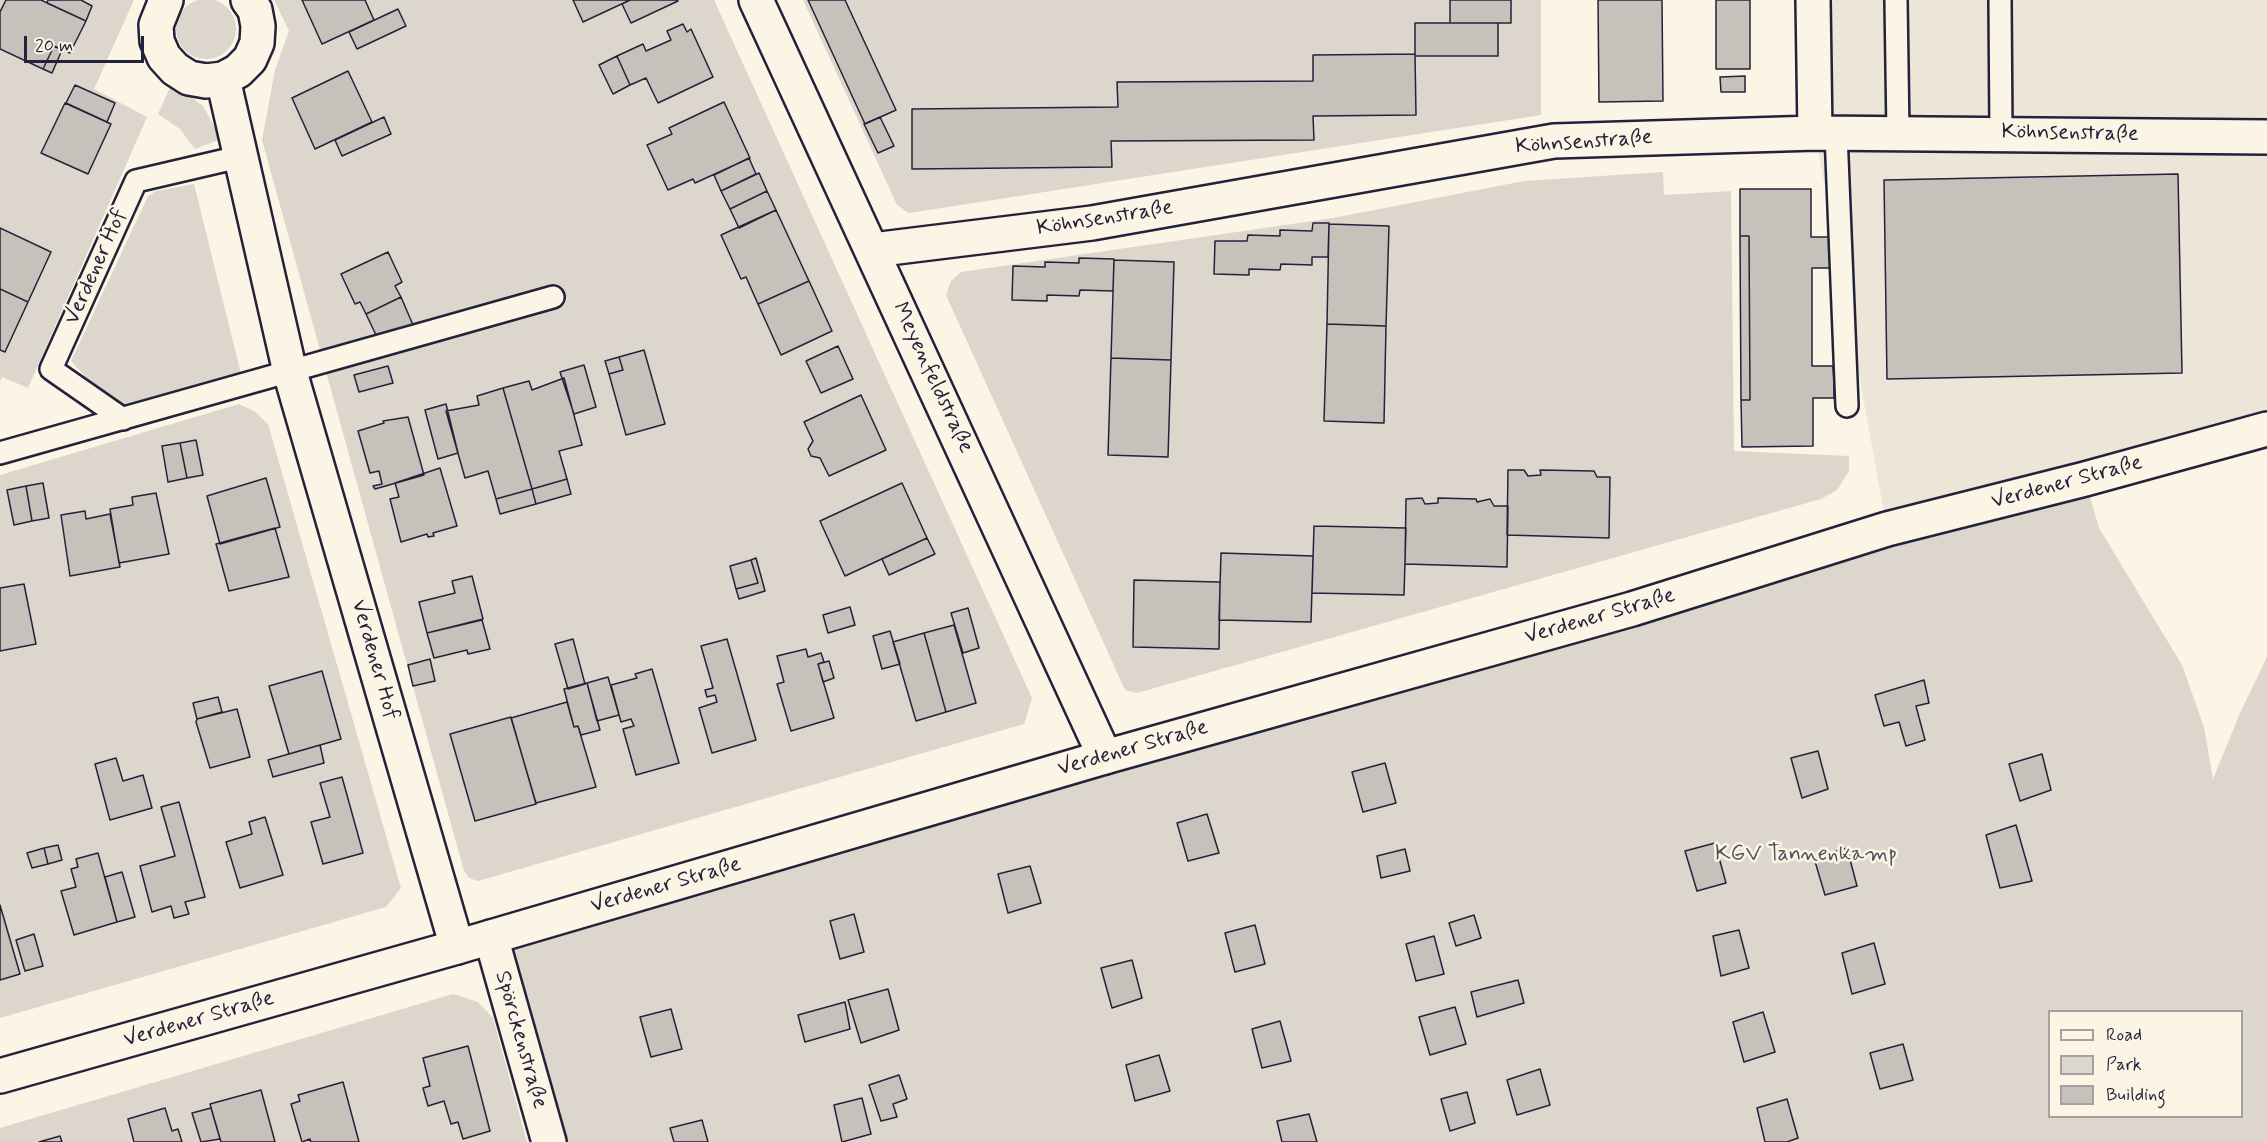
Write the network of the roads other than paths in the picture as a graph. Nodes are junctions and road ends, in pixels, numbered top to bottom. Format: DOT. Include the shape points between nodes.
graph roads {
  1 [pos="166,0"];
  2 [pos="248,0"];
  3 [pos="756,0"];
  4 [pos="1814,0"];
  5 [pos="1896,0"];
  6 [pos="2000,0"];
  7 [pos="223,79"];
  8 [pos="1825,133"];
  9 [pos="1898,133"];
  10 [pos="2001,134"];
  11 [pos="2267,137"];
  12 [pos="239,157"];
  13 [pos="873,250"];
  14 [pos="553,297"];
  15 [pos="290,372"];
  16 [pos="1847,406"];
  17 [pos="123,419"];
  18 [pos="2267,429"];
  19 [pos="0,453"];
  20 [pos="1105,757"];
  21 [pos="491,937"];
  22 [pos="457,947"];
  23 [pos="0,1076"];
  24 [pos="549,1142"];
  1 -- 7 [label="street" via="156,25 164,57 189,78"];
  2 -- 7 [label="street" via="255,10 257,43 250,59"];
  3 -- 13 [label="street, Meyenfeldstraße"];
  4 -- 8 [label="street"];
  5 -- 9 [label="lane"];
  6 -- 10 [label="lane"];
  7 -- 12 [label="street, Verdener Hof"];
  8 -- 9 [label="street, Köhnsenstraße"];
  8 -- 13 [label="street, Köhnsenstraße" via="1554,141 1092,224"];
  8 -- 16 [label="lane"];
  9 -- 10 [label="street, Köhnsenstraße"];
  10 -- 11 [label="street, Köhnsenstraße"];
  12 -- 15 [label="street, Verdener Hof"];
  12 -- 17 [label="lane, Verdener Hof" via="136,181 51,369"];
  13 -- 20 [label="street, Meyenfeldstraße"];
  14 -- 15 [label="lane"];
  15 -- 17 [label="lane"];
  15 -- 22 [label="street, Verdener Hof"];
  17 -- 19 [label="lane"];
  18 -- 20 [label="street, Verdener Straße" via="1887,529 1632,609"];
  20 -- 21 [label="street, Verdener Straße"];
  21 -- 22 [label="street, Verdener Straße"];
  21 -- 24 [label="street, Spörckenstraße"];
  22 -- 23 [label="street, Verdener Straße"];
}
